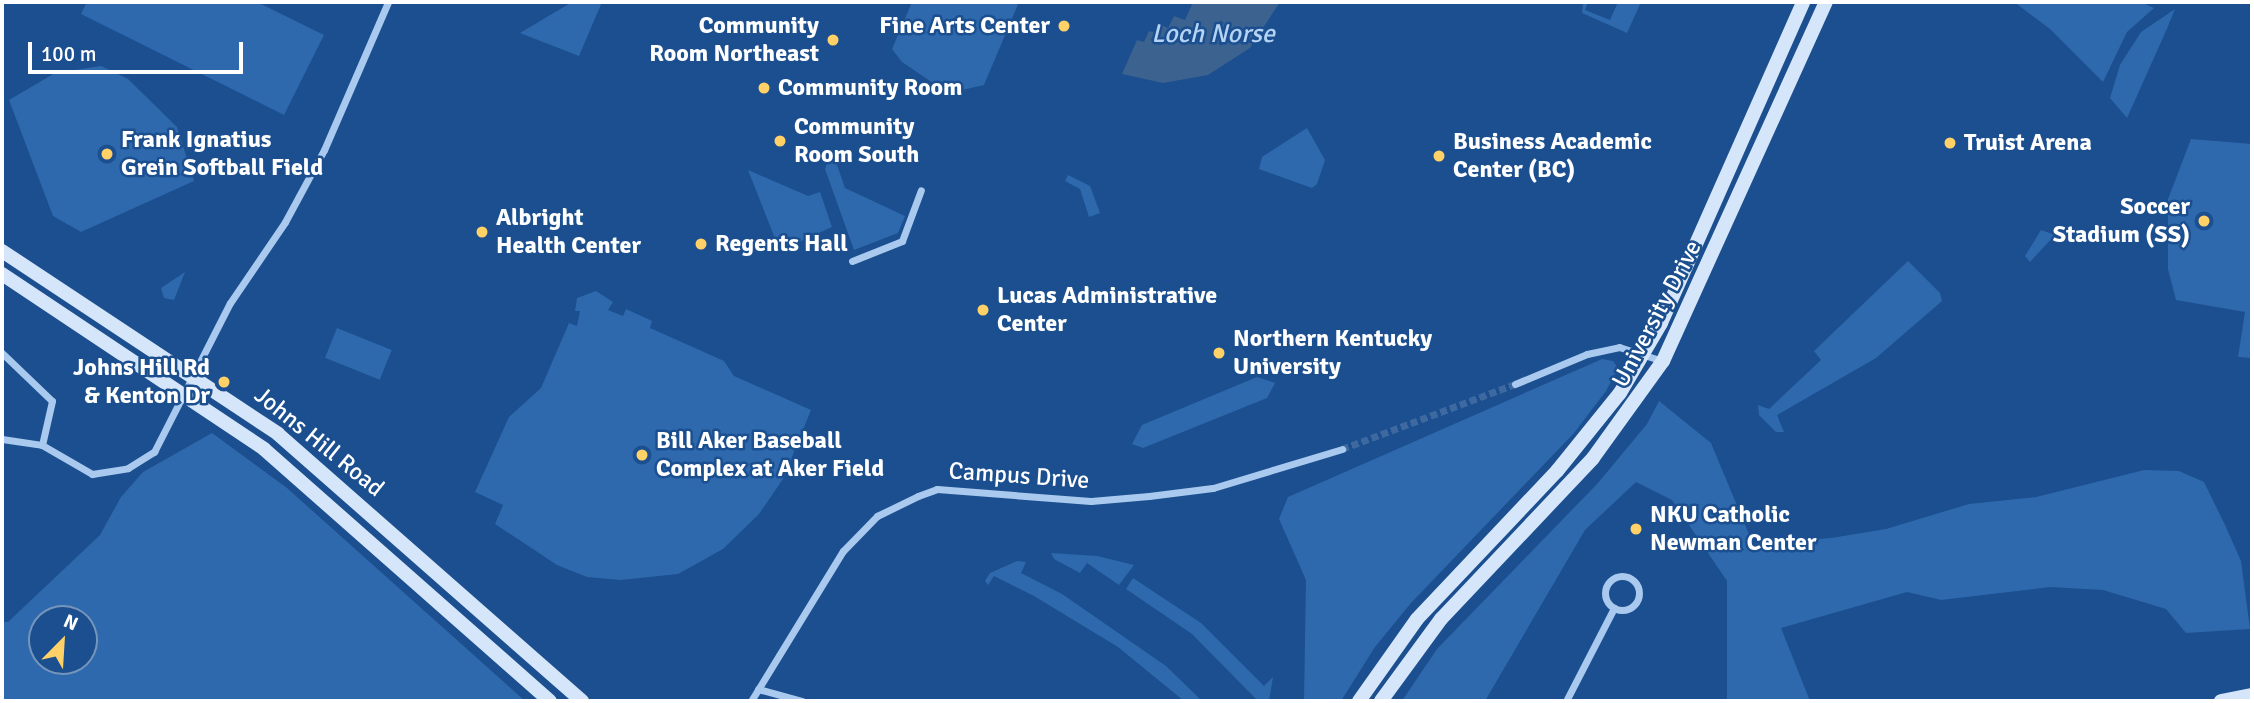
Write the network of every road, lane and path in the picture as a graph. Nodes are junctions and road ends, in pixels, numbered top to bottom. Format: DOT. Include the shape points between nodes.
graph roads {
  1 [pos="388,2"];
  2 [pos="1803,2"];
  3 [pos="1826,2"];
  4 [pos="921,190"];
  5 [pos="2,251"];
  6 [pos="852,261"];
  7 [pos="2,274"];
  8 [pos="2,353"];
  9 [pos="1645,354"];
  10 [pos="1663,361"];
  11 [pos="194,376"];
  12 [pos="1516,384"];
  13 [pos="186,393"];
  14 [pos="2,439"];
  15 [pos="43,445"];
  16 [pos="1342,449"];
  17 [pos="1614,608"];
  18 [pos="758,689"];
  19 [pos="2252,695"];
  20 [pos="550,701"];
  21 [pos="583,701"];
  22 [pos="751,701"];
  23 [pos="802,701"];
  24 [pos="1359,701"];
  25 [pos="1381,701"];
  26 [pos="1566,701"];
  27 [pos="2221,701"];
  1 -- 11 [label="street" via="324,150 285,222 230,303"];
  2 -- 9 [label="street, University Drive"];
  3 -- 10 [label="street, University Drive"];
  4 -- 6 [label="street" via="902,241"];
  5 -- 11 [label="street, Johns Hill Road" via="40,281"];
  7 -- 13 [label="street, Johns Hill Road"];
  8 -- 15 [label="street" via="52,401"];
  9 -- 10 [label="street"];
  9 -- 12 [label="street" via="1619,347 1587,354"];
  9 -- 24 [label="street, University Drive" via="1580,444 1417,619"];
  10 -- 25 [label="street, University Drive" via="1593,458 1441,619"];
  11 -- 13 [label="street"];
  11 -- 21 [label="street, Johns Hill Road" via="278,434 348,491 519,649"];
  13 -- 15 [label="street" via="161,443 128,468 92,474"];
  13 -- 20 [label="street, Johns Hill Road" via="330,503"];
  14 -- 15 [label="street"];
  16 -- 18 [label="street, Campus Drive" via="1213,488 1149,496 1091,501 937,489 918,496 877,516 844,551"];
  17 -- 17 [label="street" via="1625,609 1637,601 1639,592 1630,578 1613,578 1607,585 1605,593"];
  17 -- 26 [label="street"];
  18 -- 22 [label="street, Campus Drive"];
  18 -- 23 [label="street"];
  19 -- 27 [label="street"];
}
